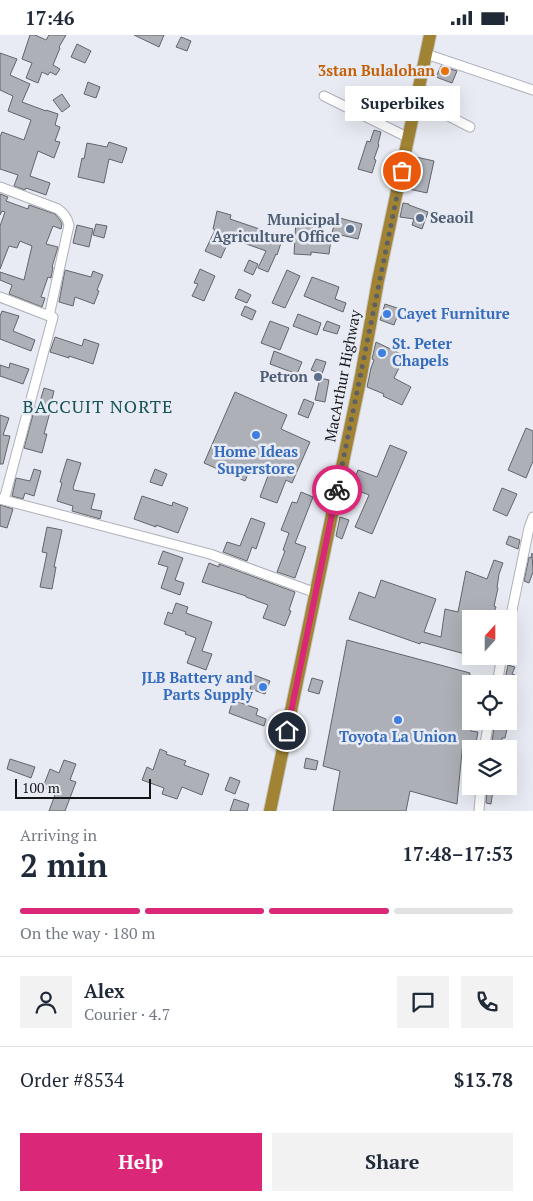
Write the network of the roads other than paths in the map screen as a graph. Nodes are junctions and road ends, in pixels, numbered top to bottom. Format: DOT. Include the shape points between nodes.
graph roads {
  1 [pos="430,35"];
  2 [pos="426,54"];
  3 [pos="533,90"];
  4 [pos="324,96"];
  5 [pos="417,100"];
  6 [pos="470,127"];
  7 [pos="408,138"];
  8 [pos="0,187"];
  9 [pos="0,297"];
  10 [pos="49,316"];
  11 [pos="2,499"];
  12 [pos="533,517"];
  13 [pos="531,529"];
  14 [pos="316,593"];
  15 [pos="512,610"];
  16 [pos="481,795"];
  17 [pos="270,811"];
  18 [pos="480,811"];
  1 -- 2 [label="highway, MacArthur Highway"];
  2 -- 3 [label="street"];
  2 -- 5 [label="highway, MacArthur Highway"];
  4 -- 7 [label="street"];
  5 -- 6 [label="street"];
  5 -- 7 [label="highway, MacArthur Highway"];
  7 -- 14 [label="highway, MacArthur Highway"];
  8 -- 10 [label="street" via="52,207 68,218"];
  9 -- 10 [label="street"];
  10 -- 11 [label="street" via="53,317"];
  11 -- 14 [label="street" via="210,554"];
  12 -- 13 [label="street"];
  13 -- 15 [label="street"];
  14 -- 17 [label="highway, MacArthur Highway"];
  16 -- 18 [label="street"];
}
